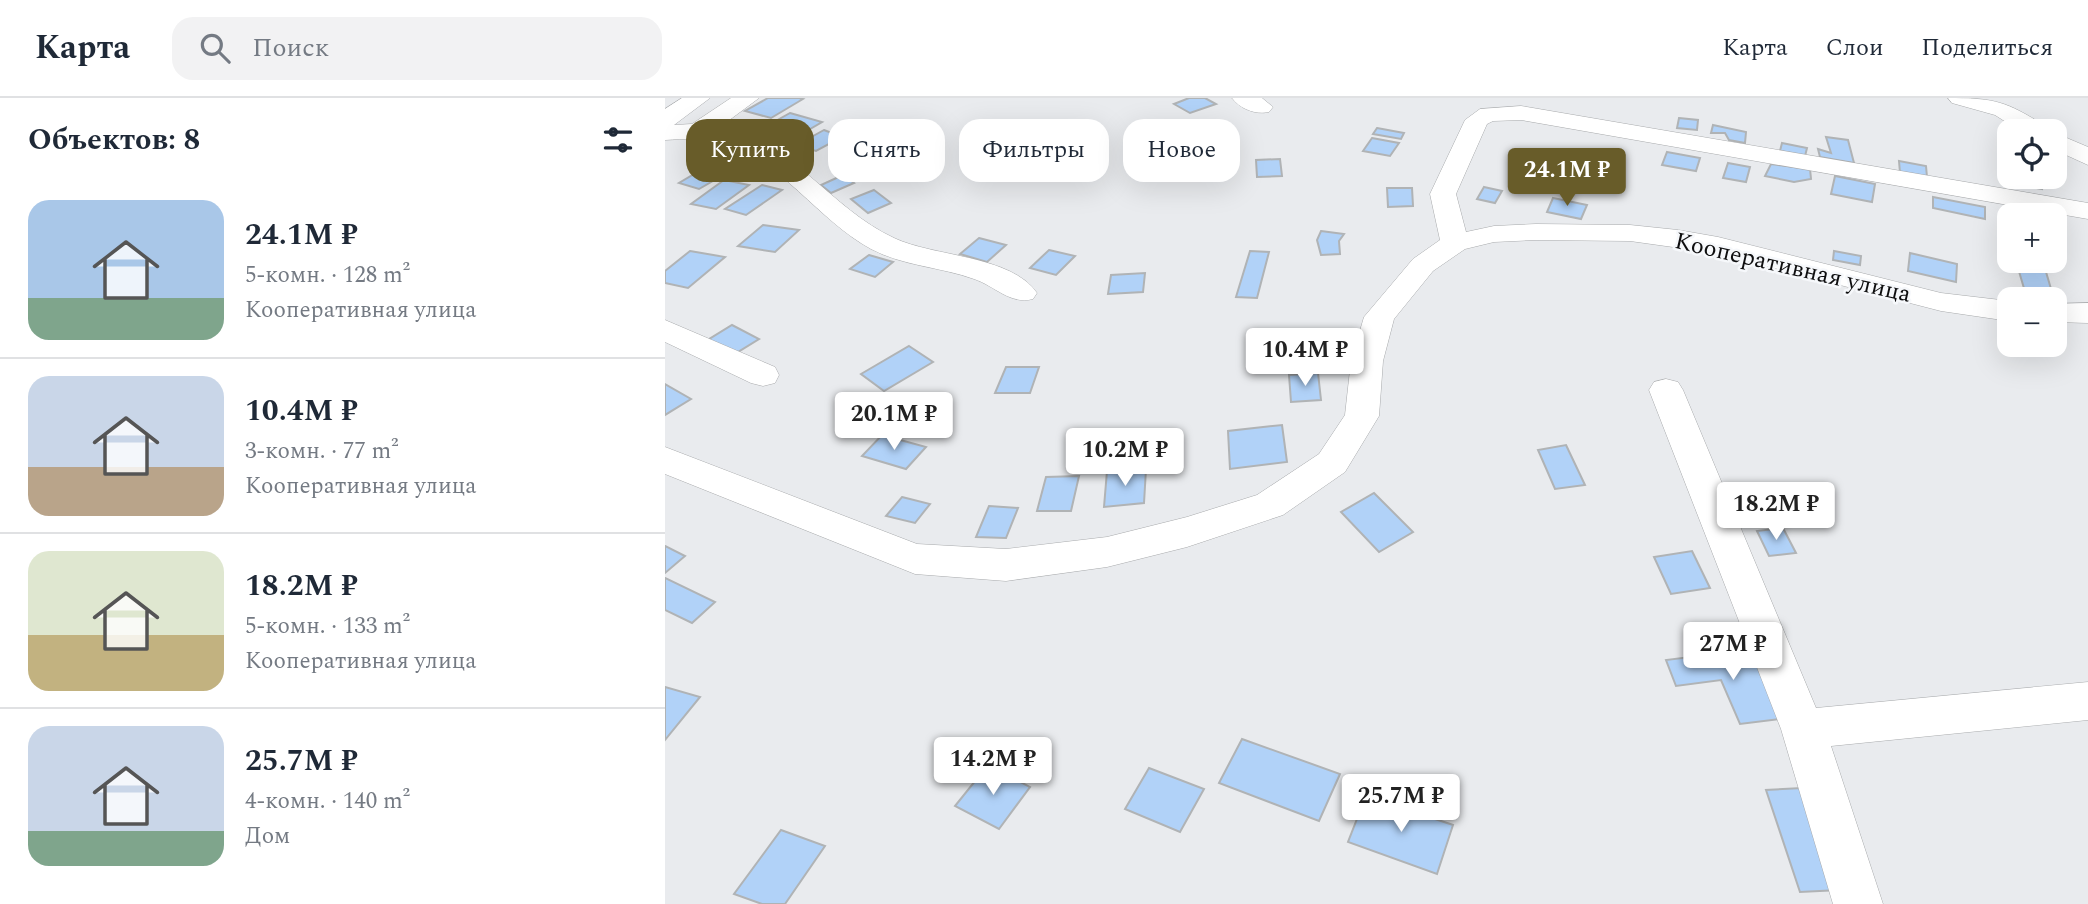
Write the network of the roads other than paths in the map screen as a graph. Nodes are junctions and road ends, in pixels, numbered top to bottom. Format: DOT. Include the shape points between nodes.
graph roads {
  1 [pos="698,98"];
  2 [pos="747,98"];
  3 [pos="1960,98"];
  4 [pos="716,119"];
  5 [pos="2017,119"];
  6 [pos="665,120"];
  7 [pos="686,131"];
  8 [pos="665,133"];
  9 [pos="2067,146"];
  10 [pos="2088,157"];
  11 [pos="802,182"];
  12 [pos="2088,211"];
  13 [pos="1455,243"];
  14 [pos="1022,293"];
  15 [pos="1997,309"];
  16 [pos="2067,313"];
  17 [pos="2088,313"];
  18 [pos="665,330"];
  19 [pos="763,375"];
  20 [pos="1667,390"];
  21 [pos="665,460"];
  22 [pos="2088,701"];
  23 [pos="1803,729"];
  24 [pos="1858,904"];
  1 -- 6 [label="street"];
  2 -- 4 [label="street"];
  3 -- 5 [label="street" via="2003,110"];
  7 -- 8 [label="street"];
  9 -- 10 [label="street"];
  11 -- 14 [label="street" via="850,226 884,245 991,274"];
  12 -- 13 [label="street" via="1502,112 1478,120 1443,194"];
  13 -- 15 [label="street, Кооперативная улица" via="1494,234 1535,232 1678,238 1941,302"];
  13 -- 21 [label="street, Кооперативная улица" via="1423,265 1379,317 1367,361 1362,416 1332,463 1270,505 1187,531 1107,552 1006,565 915,559"];
  16 -- 17 [label="street"];
  18 -- 19 [label="street"];
  20 -- 23 [label="street"];
  22 -- 23 [label="street"];
  23 -- 24 [label="street"];
}
